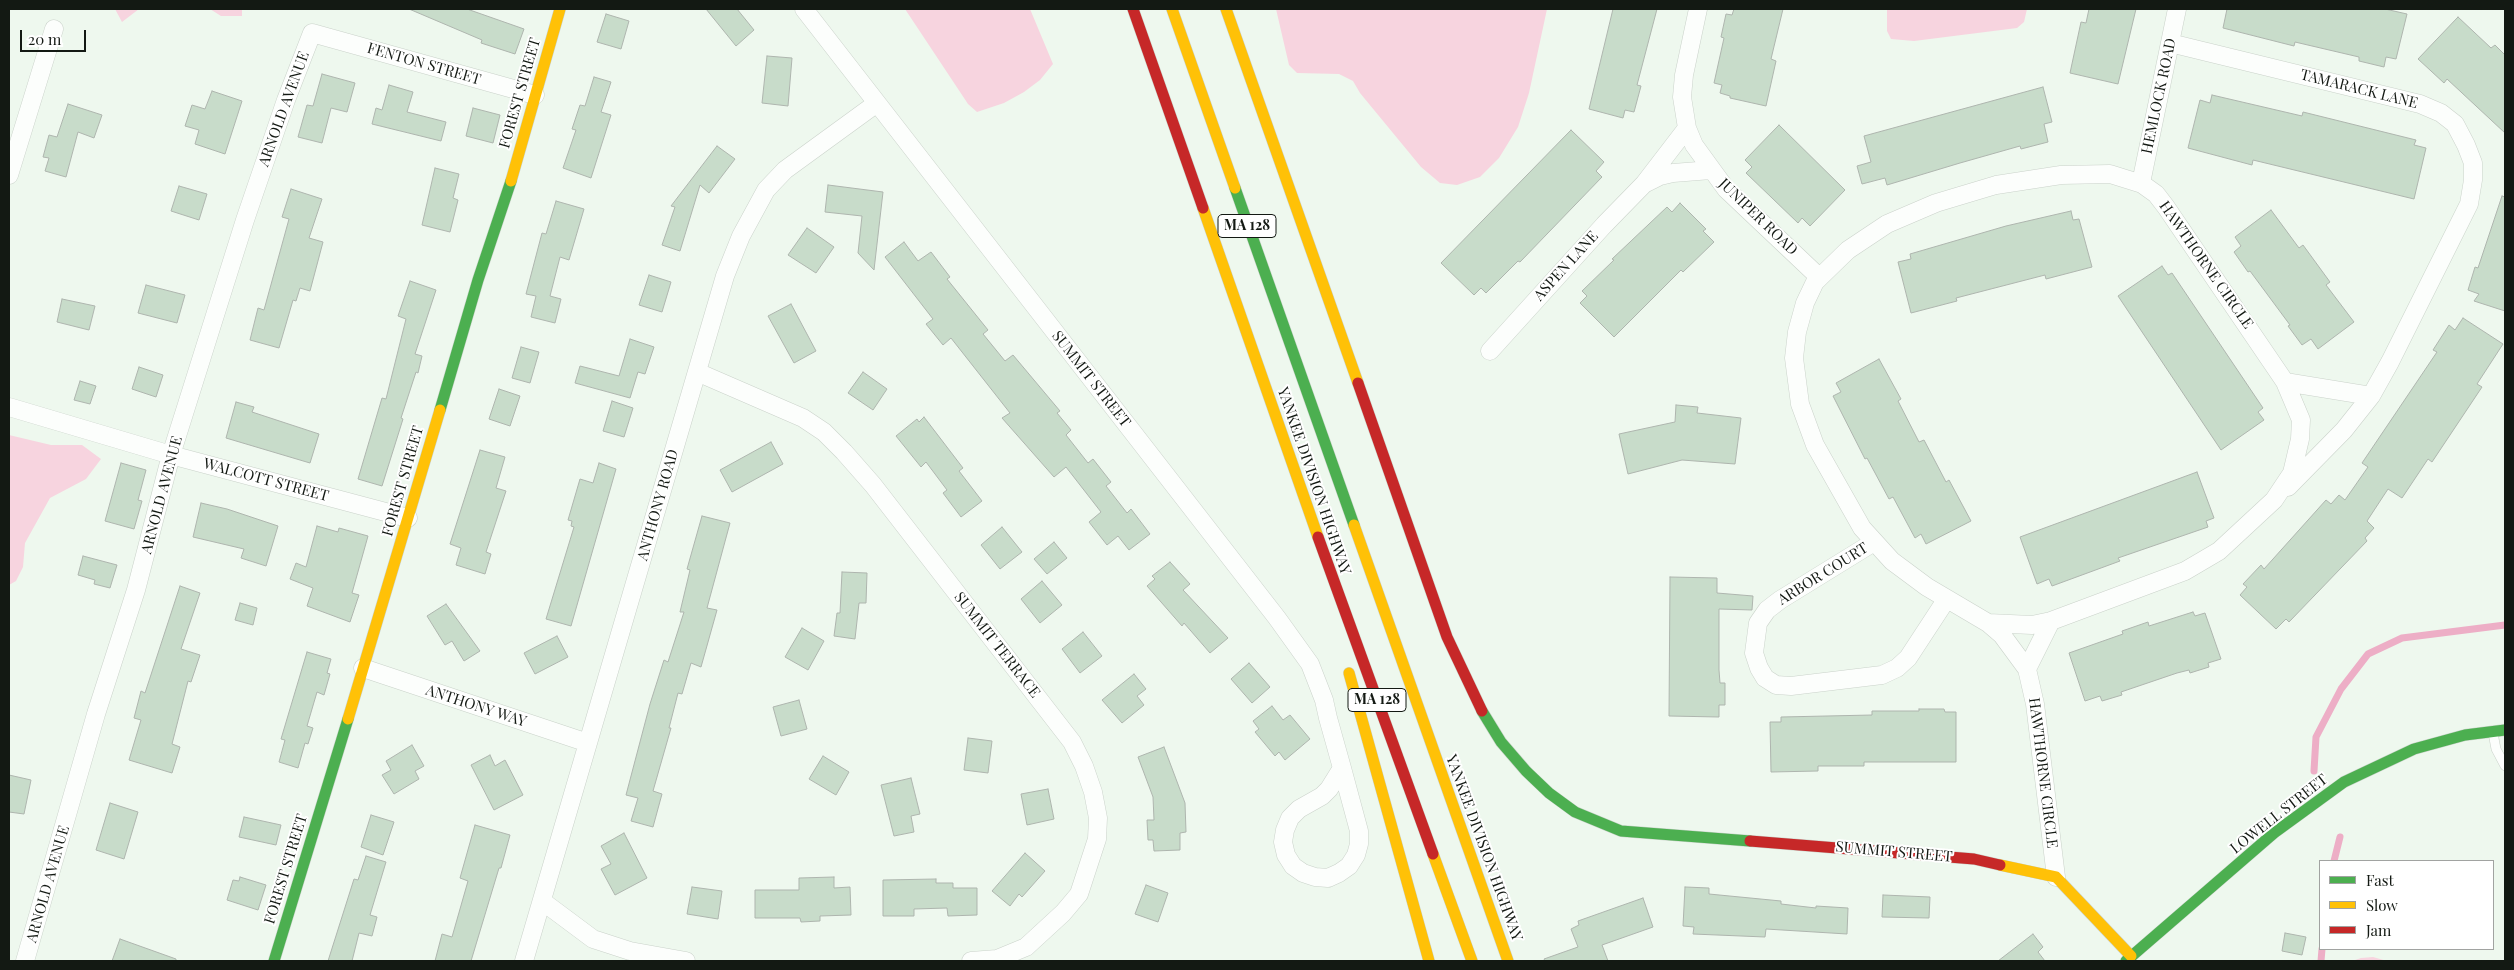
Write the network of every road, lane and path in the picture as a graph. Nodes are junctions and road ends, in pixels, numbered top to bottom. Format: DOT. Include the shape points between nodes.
graph roads {
  1 [pos="560,9"];
  2 [pos="804,9"];
  3 [pos="1126,9"];
  4 [pos="1133,9"];
  5 [pos="1172,9"];
  6 [pos="1226,9"];
  7 [pos="1698,9"];
  8 [pos="2177,9"];
  9 [pos="54,29"];
  10 [pos="312,33"];
  11 [pos="2170,43"];
  12 [pos="535,95"];
  13 [pos="877,103"];
  14 [pos="1167,105"];
  15 [pos="1687,128"];
  16 [pos="1711,170"];
  17 [pos="9,175"];
  18 [pos="2140,183"];
  19 [pos="1644,184"];
  20 [pos="1819,277"];
  21 [pos="1490,351"];
  22 [pos="697,372"];
  23 [pos="2286,382"];
  24 [pos="2370,396"];
  25 [pos="9,407"];
  26 [pos="1283,438"];
  27 [pos="171,455"];
  28 [pos="2274,500"];
  29 [pos="408,518"];
  30 [pos="1874,542"];
  31 [pos="1946,600"];
  32 [pos="1330,604"];
  33 [pos="2051,621"];
  34 [pos="1988,623"];
  35 [pos="1346,662"];
  36 [pos="363,668"];
  37 [pos="2027,669"];
  38 [pos="2493,730"];
  39 [pos="2505,730"];
  40 [pos="588,742"];
  41 [pos="2505,766"];
  42 [pos="1342,768"];
  43 [pos="2056,878"];
  44 [pos="542,902"];
  45 [pos="2128,959"];
  46 [pos="26,961"];
  47 [pos="274,961"];
  48 [pos="524,961"];
  49 [pos="686,961"];
  50 [pos="971,961"];
  51 [pos="1429,961"];
  52 [pos="1472,961"];
  53 [pos="1508,961"];
  1 -- 12 [label="main road, FOREST STREET"];
  2 -- 13 [label="street, SUMMIT STREET"];
  3 -- 14 [label="main road"];
  4 -- 14 [label="main road, YANKEE DIVISION HIGHWAY / MA 128"];
  5 -- 53 [label="main road, YANKEE DIVISION HIGHWAY / MA 128"];
  6 -- 43 [label="main road, SUMMIT STREET" via="1459,666 1501,742 1526,771 1549,794 1575,812 1621,831 1974,859"];
  7 -- 15 [label="street, JUNIPER ROAD" via="1684,75 1682,97"];
  8 -- 11 [label="street, HEMLOCK ROAD"];
  9 -- 17 [label="street"];
  10 -- 12 [label="street, FENTON STREET"];
  10 -- 27 [label="street, ARNOLD AVENUE" via="248,211"];
  11 -- 18 [label="street, HEMLOCK ROAD"];
  11 -- 24 [label="street, TAMARACK LANE" via="2398,97 2441,113 2459,131 2473,163 2469,204 2406,334"];
  12 -- 29 [label="main road, FOREST STREET"];
  13 -- 22 [label="street, ANTHONY ROAD" via="809,151 766,190 725,276"];
  13 -- 42 [label="street, SUMMIT STREET" via="1302,650 1322,694"];
  14 -- 26 [label="main road, YANKEE DIVISION HIGHWAY / MA 128"];
  15 -- 16 [label="street, JUNIPER ROAD"];
  15 -- 19 [label="street, ASPEN LANE"];
  16 -- 19 [label="street, ASPEN LANE" via="1673,173"];
  16 -- 20 [label="street, JUNIPER ROAD" via="1726,189"];
  18 -- 20 [label="street, HAWTHORNE CIRCLE" via="2110,174 2061,175 2031,178 1936,202 1880,228 1848,250"];
  18 -- 23 [label="street, HAWTHORNE CIRCLE" via="2156,194 2166,207"];
  19 -- 21 [label="street, ASPEN LANE"];
  20 -- 30 [label="street, HAWTHORNE CIRCLE" via="1805,303 1797,332 1794,358 1800,404 1837,486"];
  22 -- 40 [label="street, ANTHONY ROAD"];
  22 -- 50 [label="street, SUMMIT TERRACE" via="803,418 824,432 844,452 1072,742 1084,766 1098,818 1097,839 1079,894 1026,946 996,960"];
  23 -- 24 [label="street"];
  23 -- 28 [label="street, HAWTHORNE CIRCLE" via="2301,420 2300,439 2292,473"];
  24 -- 28 [label="street, TAMARACK LANE" via="2344,430"];
  25 -- 27 [label="street, WALCOTT STREET"];
  26 -- 32 [label="main road"];
  26 -- 52 [label="main road, YANKEE DIVISION HIGHWAY / MA 128"];
  27 -- 29 [label="street, WALCOTT STREET"];
  27 -- 46 [label="street, ARNOLD AVENUE" via="136,590 96,714"];
  28 -- 33 [label="street, HAWTHORNE CIRCLE" via="2204,562"];
  29 -- 36 [label="main road, FOREST STREET"];
  30 -- 31 [label="street, HAWTHORNE CIRCLE" via="1892,561"];
  30 -- 31 [label="street, ARBOR COURT" via="1767,610 1758,624 1754,653 1765,678 1776,685 1791,686 1882,675 1908,658"];
  31 -- 34 [label="street, HAWTHORNE CIRCLE"];
  33 -- 34 [label="street, HAWTHORNE CIRCLE" via="2022,625"];
  33 -- 37 [label="street"];
  34 -- 37 [label="street, HAWTHORNE CIRCLE" via="2010,643"];
  35 -- 51 [label="main road"];
  36 -- 40 [label="street, ANTHONY WAY"];
  36 -- 47 [label="main road, FOREST STREET"];
  37 -- 43 [label="street, HAWTHORNE CIRCLE" via="2035,704"];
  38 -- 39 [label="main road, LOWELL STREET"];
  38 -- 41 [label="lane" via="2496,749"];
  38 -- 45 [label="main road, LOWELL STREET" via="2414,749 2344,782 2274,833"];
  40 -- 44 [label="street, ANTHONY ROAD"];
  42 -- 42 [label="street, SUMMIT STREET" via="1359,831 1359,844 1352,861 1339,873 1328,878 1315,878 1303,874 1290,860 1283,842 1285,830 1299,809 1329,789"];
  43 -- 45 [label="main road, SUMMIT STREET" via="2080,900"];
  44 -- 48 [label="street, ANTHONY ROAD"];
  44 -- 49 [label="street" via="593,939"];
}
